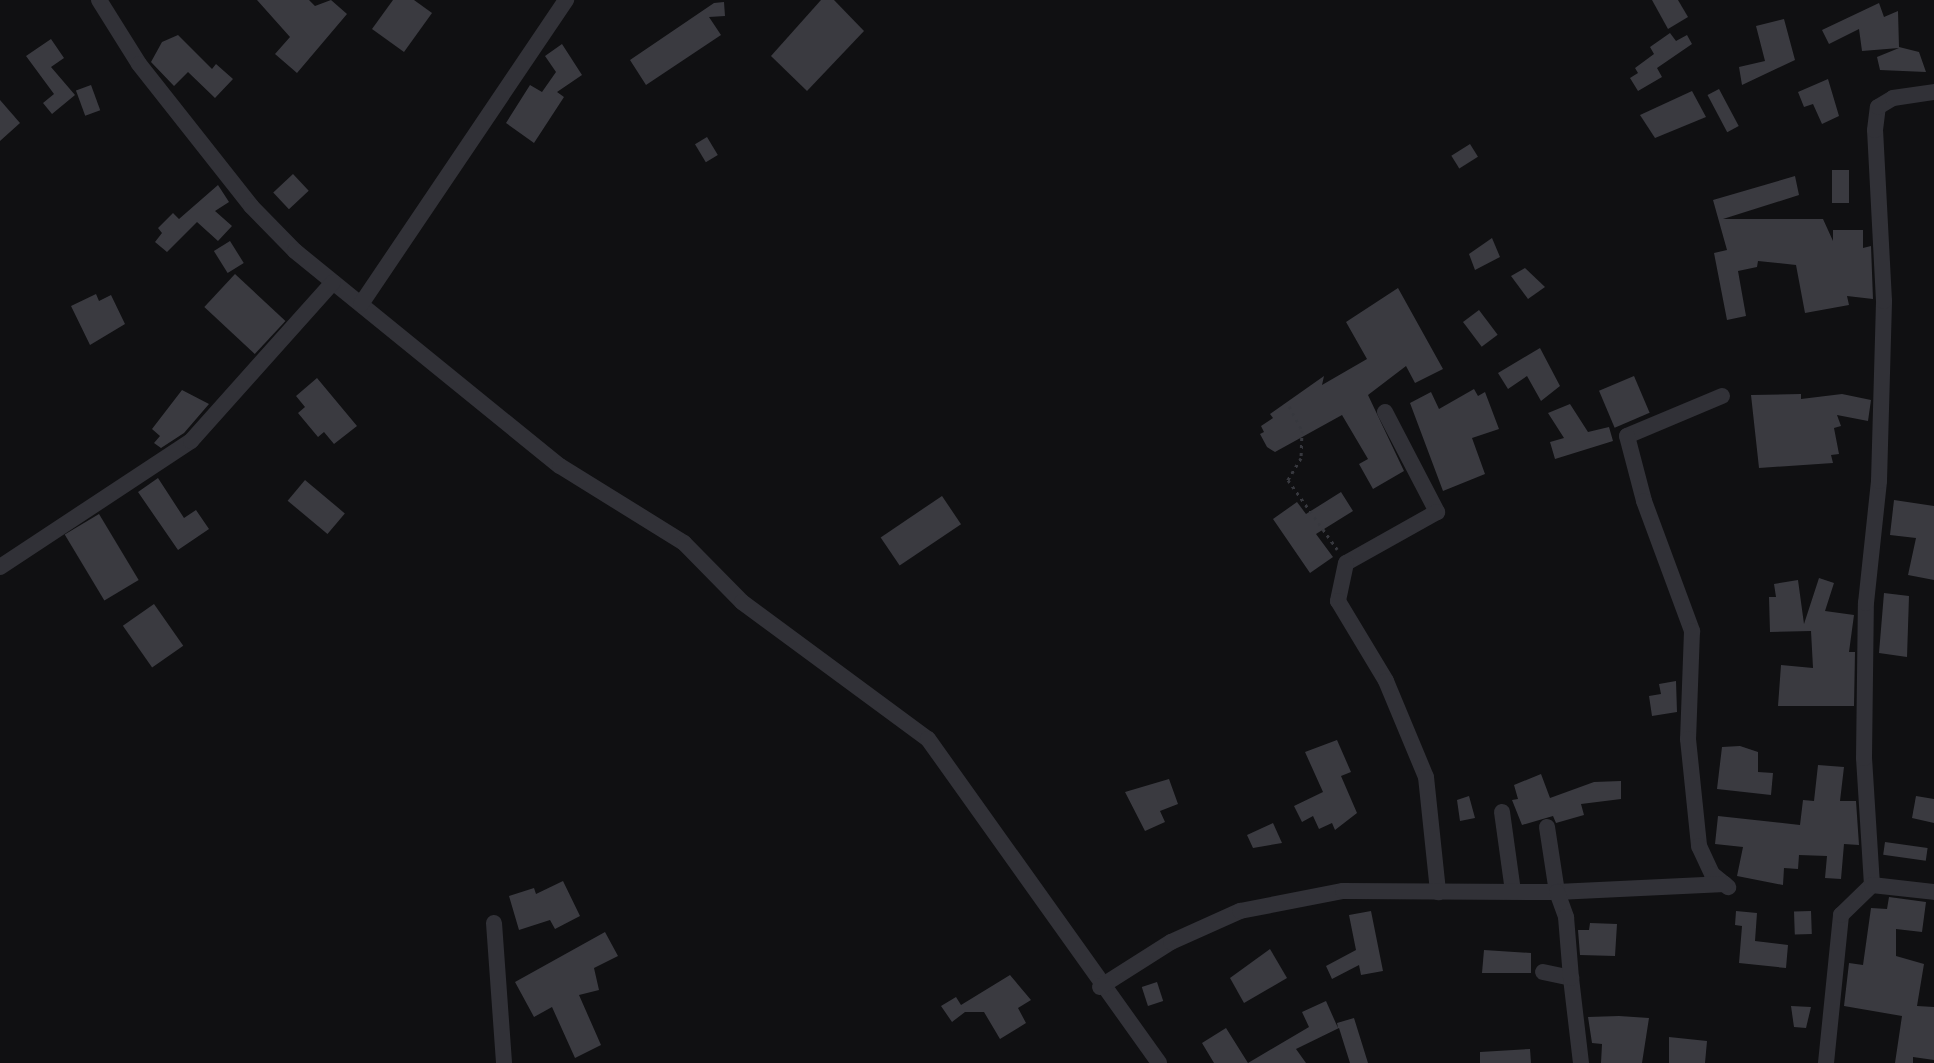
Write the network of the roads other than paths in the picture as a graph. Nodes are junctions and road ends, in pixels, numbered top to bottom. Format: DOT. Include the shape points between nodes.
graph roads {
  1 [pos="99,0"];
  2 [pos="566,0"];
  3 [pos="1934,92"];
  4 [pos="333,282"];
  5 [pos="361,304"];
  6 [pos="1722,396"];
  7 [pos="1385,412"];
  8 [pos="0,567"];
  9 [pos="1502,812"];
  10 [pos="1547,827"];
  11 [pos="1872,885"];
  12 [pos="1513,891"];
  13 [pos="1438,892"];
  14 [pos="1557,892"];
  15 [pos="1934,892"];
  16 [pos="494,923"];
  17 [pos="1543,972"];
  18 [pos="1571,978"];
  19 [pos="1100,987"];
  20 [pos="504,1063"];
  21 [pos="1159,1063"];
  22 [pos="1581,1063"];
  23 [pos="1826,1063"];
  1 -- 4 [label="street" via="139,64 251,206"];
  2 -- 5 [label="street"];
  3 -- 11 [label="street" via="1893,98 1878,107 1875,130 1884,301 1879,481 1866,615 1864,758"];
  4 -- 5 [label="street"];
  4 -- 8 [label="street" via="191,441"];
  5 -- 19 [label="street" via="560,465 684,543 742,602 921,733 946,759"];
  6 -- 14 [label="street" via="1627,436 1644,501 1692,631 1688,739 1699,846 1712,874 1726,885"];
  7 -- 13 [label="street" via="1437,512 1346,563 1338,601 1386,681 1426,777"];
  9 -- 12 [label="street"];
  10 -- 14 [label="street"];
  11 -- 15 [label="street"];
  11 -- 23 [label="street" via="1841,915"];
  12 -- 13 [label="street"];
  12 -- 14 [label="street"];
  13 -- 19 [label="street" via="1343,891 1240,911 1171,942"];
  14 -- 18 [label="street" via="1566,917"];
  16 -- 20 [label="street"];
  17 -- 18 [label="street"];
  18 -- 22 [label="street"];
  19 -- 21 [label="street"];
}
